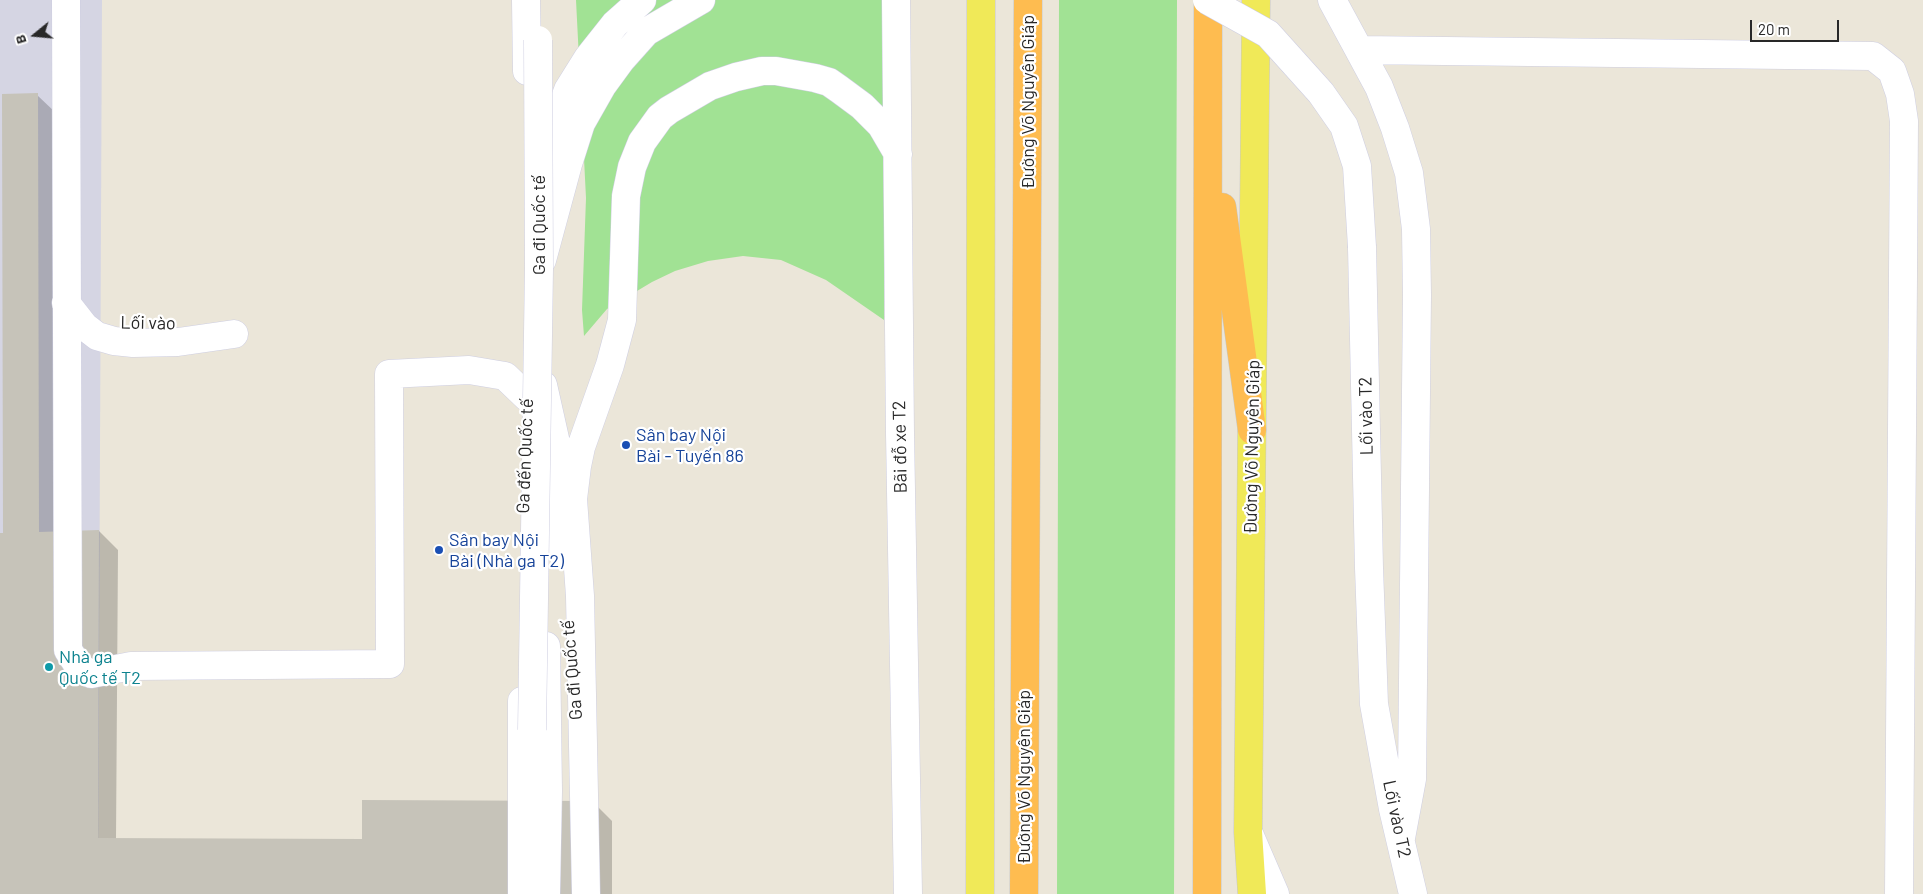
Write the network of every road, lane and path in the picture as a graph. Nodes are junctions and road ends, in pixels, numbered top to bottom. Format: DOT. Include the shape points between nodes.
graph roads {
  1 [pos="66,0"];
  2 [pos="526,0"];
  3 [pos="538,0"];
  4 [pos="642,0"];
  5 [pos="701,0"];
  6 [pos="896,0"];
  7 [pos="981,0"];
  8 [pos="1028,0"];
  9 [pos="1208,0"];
  10 [pos="1256,0"];
  11 [pos="1332,0"];
  12 [pos="1359,50"];
  13 [pos="1208,99"];
  14 [pos="898,154"];
  15 [pos="530,198"];
  16 [pos="534,279"];
  17 [pos="66,303"];
  18 [pos="234,334"];
  19 [pos="527,398"];
  20 [pos="1252,430"];
  21 [pos="533,439"];
  22 [pos="573,499"];
  23 [pos="1248,832"];
  24 [pos="1400,838"];
  25 [pos="1407,868"];
  26 [pos="522,894"];
  27 [pos="530,894"];
  28 [pos="546,894"];
  29 [pos="579,894"];
  30 [pos="586,894"];
  31 [pos="908,894"];
  32 [pos="980,894"];
  33 [pos="1024,894"];
  34 [pos="1207,894"];
  35 [pos="1252,894"];
  36 [pos="1275,894"];
  37 [pos="1413,894"];
  38 [pos="1431,894"];
  39 [pos="1899,894"];
  1 -- 17 [label="lane"];
  2 -- 15 [label="lane, Ga đến Quốc tế"];
  3 -- 16 [label="lane, Ga đi Quốc tế, bridge"];
  4 -- 15 [label="lane, Ga đến Quốc tế" via="615,24 568,90"];
  5 -- 16 [label="lane, bridge" via="646,32 602,86 581,123"];
  6 -- 14 [label="lane, Bãi đỗ xe T2"];
  7 -- 32 [label="main road"];
  8 -- 33 [label="highway, Đường Võ Nguyên Giáp"];
  9 -- 13 [label="highway"];
  9 -- 24 [label="lane, Lối vào T2, bridge" via="1268,34 1321,93 1344,126 1357,166 1374,704"];
  10 -- 20 [label="main road, Đường Võ Nguyên Giáp"];
  11 -- 12 [label="lane"];
  12 -- 24 [label="lane" via="1396,128 1409,173 1416,229 1412,779"];
  12 -- 39 [label="lane" via="1873,56 1892,71 1904,121"];
  13 -- 20 [label="highway"];
  13 -- 34 [label="highway"];
  14 -- 22 [label="lane" via="881,125 849,96 829,82 782,71 762,71 722,81 660,118 642,142 632,167 626,196 622,320 581,447"];
  14 -- 31 [label="lane, Bãi đỗ xe T2"];
  15 -- 16 [label="lane, Ga đến Quốc tế"];
  16 -- 19 [label="lane, Ga đến Quốc tế"];
  16 -- 21 [label="lane, Ga đi Quốc tế, bridge"];
  16 -- 22 [label="lane" via="543,384 560,461"];
  17 -- 18 [label="lane, Lối vào" via="109,323 204,325"];
  17 -- 19 [label="lane" via="68,650 79,667 91,674 131,666 390,664 389,374 469,370 505,376"];
  19 -- 21 [label="lane"];
  19 -- 26 [label="lane, Ga đến Quốc tế"];
  20 -- 23 [label="main road, Đường Võ Nguyên Giáp"];
  21 -- 27 [label="lane, Ga đi Quốc tế, bridge"];
  21 -- 28 [label="lane" via="544,558 548,791"];
  21 -- 29 [label="lane, Ga đi Quốc tế, bridge" via="558,524 561,553 578,724"];
  22 -- 30 [label="lane" via="581,606"];
  23 -- 35 [label="main road, Đường Võ Nguyên Giáp"];
  23 -- 36 [label="lane"];
  24 -- 25 [label="lane, Lối vào T2"];
  25 -- 37 [label="lane, Lối vào T2"];
  25 -- 38 [label="lane"];
}
